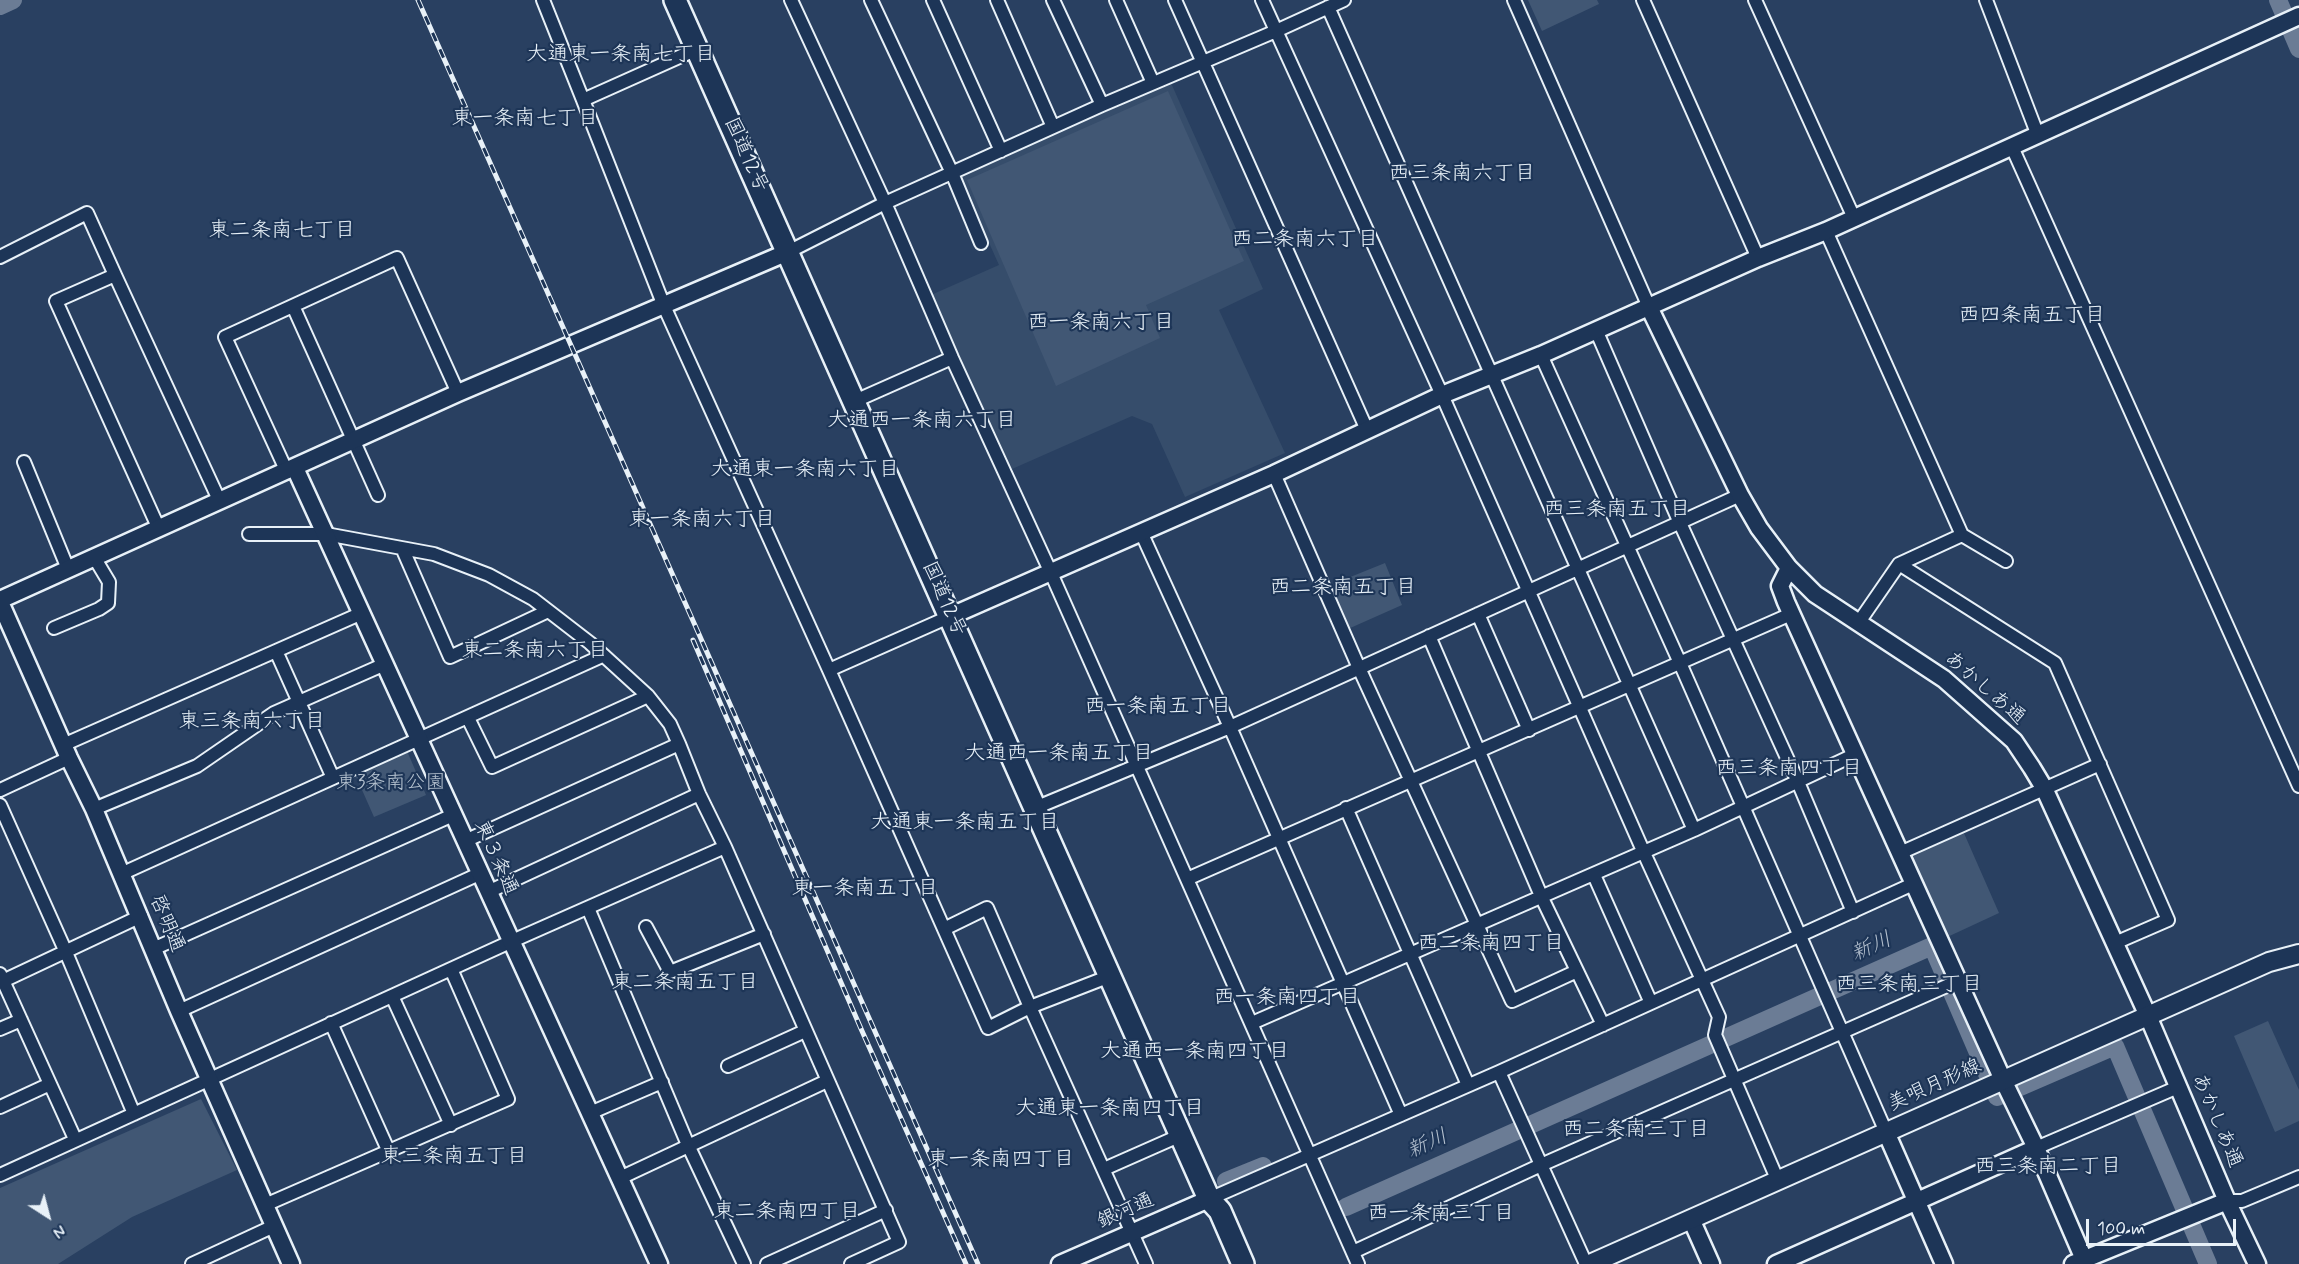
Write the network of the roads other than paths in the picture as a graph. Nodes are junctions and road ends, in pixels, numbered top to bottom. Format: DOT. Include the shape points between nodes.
graph roads {
  1 [pos="543,0"];
  2 [pos="675,0"];
  3 [pos="791,0"];
  4 [pos="871,0"];
  5 [pos="933,0"];
  6 [pos="997,0"];
  7 [pos="1053,0"];
  8 [pos="1116,0"];
  9 [pos="1175,0"];
  10 [pos="1262,0"];
  11 [pos="1344,0"];
  12 [pos="1515,0"];
  13 [pos="1643,0"];
  14 [pos="1755,0"];
  15 [pos="1986,0"];
  16 [pos="1328,7"];
  17 [pos="2299,16"];
  18 [pos="1276,32"];
  19 [pos="697,49"];
  20 [pos="1203,61"];
  21 [pos="1153,83"];
  22 [pos="583,100"];
  23 [pos="1101,105"];
  24 [pos="1053,127"];
  25 [pos="2037,133"];
  26 [pos="2012,147"];
  27 [pos="1001,151"];
  28 [pos="952,173"];
  29 [pos="885,203"];
  30 [pos="1854,218"];
  31 [pos="1826,231"];
  32 [pos="981,243"];
  33 [pos="788,252"];
  34 [pos="0,257"];
  35 [pos="1758,258"];
  36 [pos="115,275"];
  37 [pos="293,306"];
  38 [pos="664,306"];
  39 [pos="1649,307"];
  40 [pos="1596,330"];
  41 [pos="1541,355"];
  42 [pos="952,358"];
  43 [pos="1492,376"];
  44 [pos="458,393"];
  45 [pos="1442,395"];
  46 [pos="855,401"];
  47 [pos="1367,430"];
  48 [pos="355,441"];
  49 [pos="24,462"];
  50 [pos="291,470"];
  51 [pos="1275,474"];
  52 [pos="378,495"];
  53 [pos="1740,495"];
  54 [pos="220,502"];
  55 [pos="1680,523"];
  56 [pos="159,529"];
  57 [pos="1141,532"];
  58 [pos="249,534"];
  59 [pos="326,534"];
  60 [pos="1962,535"];
  61 [pos="1628,547"];
  62 [pos="403,550"];
  63 [pos="94,557"];
  64 [pos="2006,561"];
  65 [pos="1899,564"];
  66 [pos="68,568"];
  67 [pos="1789,568"];
  68 [pos="1578,569"];
  69 [pos="1051,573"];
  70 [pos="1528,591"];
  71 [pos="0,601"];
  72 [pos="548,611"];
  73 [pos="362,614"];
  74 [pos="1478,614"];
  75 [pos="1791,614"];
  76 [pos="951,616"];
  77 [pos="1859,622"];
  78 [pos="54,628"];
  79 [pos="1429,636"];
  80 [pos="1734,640"];
  81 [pos="276,651"];
  82 [pos="602,656"];
  83 [pos="385,663"];
  84 [pos="1680,663"];
  85 [pos="1359,668"];
  86 [pos="829,670"];
  87 [pos="1630,686"];
  88 [pos="648,696"];
  89 [pos="300,701"];
  90 [pos="1581,708"];
  91 [pos="468,718"];
  92 [pos="1230,727"];
  93 [pos="1529,730"];
  94 [pos="419,739"];
  95 [pos="679,744"];
  96 [pos="66,752"];
  97 [pos="1478,752"];
  98 [pos="1856,754"];
  99 [pos="2100,764"];
  100 [pos="1137,766"];
  101 [pos="333,778"];
  102 [pos="1410,780"];
  103 [pos="1798,782"];
  104 [pos="2299,786"];
  105 [pos="2044,788"];
  106 [pos="0,790"];
  107 [pos="699,794"];
  108 [pos="0,805"];
  109 [pos="1743,807"];
  110 [pos="1035,808"];
  111 [pos="1346,808"];
  112 [pos="94,809"];
  113 [pos="453,815"];
  114 [pos="1694,830"];
  115 [pos="1278,838"];
  116 [pos="465,841"];
  117 [pos="726,847"];
  118 [pos="1644,853"];
  119 [pos="1900,853"];
  120 [pos="121,874"];
  121 [pos="479,874"];
  122 [pos="1593,875"];
  123 [pos="1187,879"];
  124 [pos="1913,884"];
  125 [pos="488,892"];
  126 [pos="1542,898"];
  127 [pos="588,908"];
  128 [pos="1853,912"];
  129 [pos="141,916"];
  130 [pos="1478,925"];
  131 [pos="646,927"];
  132 [pos="944,929"];
  133 [pos="764,934"];
  134 [pos="1801,937"];
  135 [pos="510,942"];
  136 [pos="2115,943"];
  137 [pos="153,949"];
  138 [pos="65,950"];
  139 [pos="1411,953"];
  140 [pos="2299,954"];
  141 [pos="451,969"];
  142 [pos="1577,971"];
  143 [pos="1110,976"];
  144 [pos="1,977"];
  145 [pos="1703,979"];
  146 [pos="1958,981"];
  147 [pos="1342,982"];
  148 [pos="392,996"];
  149 [pos="1651,1003"];
  150 [pos="1030,1007"];
  151 [pos="179,1011"];
  152 [pos="2148,1016"];
  153 [pos="21,1020"];
  154 [pos="331,1023"];
  155 [pos="1251,1023"];
  156 [pos="1603,1025"];
  157 [pos="0,1029"];
  158 [pos="806,1030"];
  159 [pos="1841,1033"];
  160 [pos="728,1066"];
  161 [pos="1499,1072"];
  162 [pos="209,1079"];
  163 [pos="1734,1080"];
  164 [pos="2003,1080"];
  165 [pos="827,1081"];
  166 [pos="662,1082"];
  167 [pos="50,1084"];
  168 [pos="1468,1085"];
  169 [pos="2178,1087"];
  170 [pos="0,1107"];
  171 [pos="590,1113"];
  172 [pos="134,1114"];
  173 [pos="1401,1115"];
  174 [pos="451,1125"];
  175 [pos="1886,1132"];
  176 [pos="1180,1135"];
  177 [pos="75,1139"];
  178 [pos="688,1145"];
  179 [pos="2036,1148"];
  180 [pos="389,1152"];
  181 [pos="1309,1156"];
  182 [pos="1541,1165"];
  183 [pos="1104,1169"];
  184 [pos="0,1174"];
  185 [pos="620,1178"];
  186 [pos="2299,1178"];
  187 [pos="1778,1181"];
  188 [pos="1209,1199"];
  189 [pos="2227,1200"];
  190 [pos="1915,1202"];
  191 [pos="265,1205"];
  192 [pos="886,1209"];
  193 [pos="1691,1219"];
  194 [pos="274,1226"];
  195 [pos="1132,1232"];
  196 [pos="1353,1252"];
  197 [pos="1083,1260"];
  198 [pos="2081,1262"];
  199 [pos="192,1264"];
  200 [pos="291,1264"];
  201 [pos="659,1264"];
  202 [pos="744,1264"];
  203 [pos="767,1264"];
  204 [pos="851,1264"];
  205 [pos="1060,1264"];
  206 [pos="1146,1264"];
  207 [pos="1229,1264"];
  208 [pos="1243,1264"];
  209 [pos="1358,1264"];
  210 [pos="1588,1264"];
  211 [pos="1711,1264"];
  212 [pos="1776,1264"];
  213 [pos="1944,1264"];
  214 [pos="2257,1264"];
  1 -- 22 [label="street"];
  2 -- 19 [label="highway, 国道12号"];
  3 -- 29 [label="street"];
  4 -- 28 [label="street"];
  5 -- 27 [label="street"];
  6 -- 24 [label="street"];
  7 -- 23 [label="street"];
  8 -- 21 [label="street"];
  9 -- 20 [label="street"];
  10 -- 18 [label="street"];
  11 -- 16 [label="street"];
  12 -- 39 [label="street"];
  13 -- 35 [label="street"];
  14 -- 30 [label="street"];
  15 -- 25 [label="street"];
  16 -- 18 [label="street"];
  16 -- 43 [label="street"];
  17 -- 25 [label="street"];
  18 -- 20 [label="street"];
  18 -- 45 [label="street"];
  19 -- 22 [label="street"];
  19 -- 33 [label="highway, 国道12号"];
  20 -- 21 [label="street"];
  20 -- 47 [label="street"];
  21 -- 23 [label="street"];
  22 -- 38 [label="street"];
  23 -- 24 [label="street"];
  24 -- 27 [label="street"];
  25 -- 26 [label="street"];
  26 -- 30 [label="street"];
  26 -- 104 [label="street"];
  27 -- 28 [label="street"];
  28 -- 29 [label="street"];
  28 -- 32 [label="street"];
  29 -- 33 [label="street"];
  29 -- 42 [label="street"];
  30 -- 31 [label="street"];
  31 -- 35 [label="street"];
  31 -- 60 [label="street"];
  33 -- 38 [label="street"];
  33 -- 46 [label="highway, 国道12号"];
  34 -- 36 [label="street" via="87,213"];
  35 -- 39 [label="street"];
  36 -- 54 [label="street"];
  36 -- 56 [label="street" via="56,301"];
  37 -- 44 [label="street" via="397,258"];
  37 -- 48 [label="street"];
  37 -- 50 [label="street" via="225,337"];
  38 -- 44 [label="street"];
  38 -- 86 [label="street"];
  39 -- 40 [label="street"];
  39 -- 53 [label="street, あかしあ通"];
  40 -- 41 [label="street"];
  40 -- 55 [label="street"];
  41 -- 43 [label="street"];
  41 -- 61 [label="street"];
  42 -- 46 [label="street"];
  42 -- 69 [label="street"];
  43 -- 45 [label="street"];
  43 -- 68 [label="street"];
  44 -- 48 [label="street"];
  45 -- 47 [label="street"];
  45 -- 70 [label="street"];
  46 -- 76 [label="highway, 国道12号"];
  47 -- 51 [label="street"];
  48 -- 50 [label="street"];
  48 -- 52 [label="street"];
  49 -- 66 [label="street"];
  50 -- 54 [label="street"];
  50 -- 59 [label="street, 東３条通"];
  51 -- 57 [label="street"];
  51 -- 85 [label="street"];
  53 -- 55 [label="street"];
  53 -- 67 [label="street, あかしあ通"];
  54 -- 56 [label="street"];
  55 -- 61 [label="street"];
  55 -- 80 [label="street"];
  56 -- 63 [label="street"];
  57 -- 69 [label="street"];
  57 -- 92 [label="street"];
  58 -- 59 [label="street"];
  59 -- 62 [label="street"];
  59 -- 73 [label="street, 東３条通"];
  60 -- 64 [label="street"];
  60 -- 65 [label="street"];
  61 -- 68 [label="street"];
  61 -- 84 [label="street"];
  62 -- 72 [label="street" via="434,554 489,575"];
  62 -- 72 [label="street" via="450,657"];
  63 -- 66 [label="street"];
  63 -- 78 [label="street" via="109,582 108,603"];
  65 -- 77 [label="street"];
  65 -- 99 [label="street" via="2055,663"];
  66 -- 71 [label="street"];
  67 -- 75 [label="street" via="1780,586"];
  67 -- 77 [label="street, あかしあ通" via="1815,594"];
  68 -- 70 [label="street"];
  68 -- 87 [label="street"];
  69 -- 76 [label="street"];
  69 -- 100 [label="street"];
  70 -- 74 [label="street"];
  70 -- 90 [label="street"];
  71 -- 96 [label="street, 啓明通"];
  72 -- 82 [label="street" via="590,642"];
  73 -- 81 [label="street"];
  73 -- 83 [label="street, 東３条通"];
  74 -- 79 [label="street"];
  74 -- 93 [label="street"];
  75 -- 80 [label="street"];
  75 -- 98 [label="street"];
  76 -- 86 [label="street"];
  76 -- 110 [label="highway, 国道12号"];
  77 -- 105 [label="street, あかしあ通" via="1944,679 1996,724 2014,741"];
  79 -- 85 [label="street"];
  79 -- 97 [label="street"];
  80 -- 84 [label="street"];
  80 -- 103 [label="street"];
  81 -- 89 [label="street"];
  81 -- 96 [label="street"];
  82 -- 88 [label="street"];
  82 -- 91 [label="street"];
  83 -- 89 [label="street"];
  83 -- 94 [label="street, 東３条通"];
  84 -- 87 [label="street"];
  84 -- 109 [label="street"];
  85 -- 92 [label="street"];
  85 -- 102 [label="street"];
  86 -- 132 [label="street"];
  87 -- 90 [label="street"];
  87 -- 114 [label="street"];
  88 -- 91 [label="street" via="492,767"];
  88 -- 95 [label="street" via="670,724"];
  89 -- 101 [label="street"];
  89 -- 112 [label="street" via="274,713 197,766"];
  90 -- 93 [label="street"];
  90 -- 118 [label="street"];
  91 -- 94 [label="street"];
  92 -- 100 [label="street"];
  92 -- 115 [label="street"];
  93 -- 97 [label="street"];
  94 -- 101 [label="street"];
  94 -- 113 [label="street, 東３条通"];
  95 -- 107 [label="street"];
  95 -- 116 [label="street"];
  96 -- 106 [label="street"];
  96 -- 112 [label="street, 啓明通"];
  97 -- 102 [label="street"];
  97 -- 126 [label="street"];
  98 -- 103 [label="street"];
  98 -- 119 [label="street"];
  99 -- 105 [label="street"];
  99 -- 136 [label="street" via="2168,920"];
  100 -- 110 [label="street"];
  100 -- 123 [label="street"];
  101 -- 120 [label="street"];
  102 -- 111 [label="street"];
  102 -- 130 [label="street"];
  103 -- 109 [label="street"];
  103 -- 128 [label="street"];
  105 -- 119 [label="street"];
  105 -- 136 [label="street, あかしあ通"];
  107 -- 117 [label="street"];
  107 -- 125 [label="street"];
  108 -- 138 [label="street"];
  109 -- 114 [label="street"];
  109 -- 134 [label="street"];
  110 -- 143 [label="highway, 国道12号"];
  111 -- 115 [label="street"];
  111 -- 139 [label="street"];
  112 -- 120 [label="street, 啓明通"];
  113 -- 116 [label="street, 東３条通"];
  113 -- 137 [label="street"];
  114 -- 118 [label="street"];
  115 -- 123 [label="street"];
  115 -- 147 [label="street"];
  116 -- 121 [label="street, 東３条通"];
  117 -- 127 [label="street"];
  117 -- 133 [label="street"];
  118 -- 122 [label="street"];
  118 -- 145 [label="street"];
  119 -- 124 [label="street"];
  120 -- 129 [label="street, 啓明通"];
  121 -- 125 [label="street, 東３条通"];
  121 -- 151 [label="street"];
  122 -- 126 [label="street"];
  122 -- 149 [label="street"];
  123 -- 155 [label="street"];
  124 -- 128 [label="street"];
  124 -- 146 [label="street"];
  125 -- 135 [label="street, 東３条通"];
  126 -- 130 [label="street"];
  126 -- 142 [label="street"];
  127 -- 135 [label="street"];
  127 -- 166 [label="street"];
  128 -- 134 [label="street"];
  129 -- 137 [label="street, 啓明通"];
  129 -- 138 [label="street"];
  130 -- 139 [label="street"];
  130 -- 142 [label="street" via="1512,1001"];
  131 -- 133 [label="street" via="670,972"];
  132 -- 150 [label="street" via="987,1028"];
  132 -- 150 [label="street" via="987,908"];
  133 -- 158 [label="street"];
  134 -- 145 [label="street"];
  134 -- 159 [label="street"];
  135 -- 141 [label="street"];
  135 -- 171 [label="street, 東３条通"];
  136 -- 152 [label="street, あかしあ通"];
  137 -- 151 [label="street, 啓明通"];
  138 -- 144 [label="street"];
  138 -- 172 [label="street"];
  139 -- 147 [label="street"];
  139 -- 168 [label="street"];
  140 -- 152 [label="main road, 美唄月形線" via="2269,962"];
  141 -- 148 [label="street"];
  141 -- 174 [label="street" via="508,1099"];
  142 -- 156 [label="street"];
  143 -- 150 [label="street"];
  143 -- 176 [label="highway, 国道12号"];
  144 -- 153 [label="street"];
  145 -- 149 [label="street"];
  145 -- 163 [label="street" via="1719,1017 1715,1035"];
  146 -- 159 [label="street"];
  146 -- 164 [label="street"];
  147 -- 155 [label="street"];
  147 -- 173 [label="street"];
  148 -- 154 [label="street"];
  148 -- 174 [label="street"];
  149 -- 156 [label="street"];
  150 -- 183 [label="street"];
  151 -- 162 [label="street, 啓明通"];
  152 -- 164 [label="main road, 美唄月形線"];
  152 -- 169 [label="street, あかしあ通"];
  153 -- 157 [label="street"];
  153 -- 167 [label="street"];
  154 -- 162 [label="street"];
  154 -- 180 [label="street"];
  155 -- 181 [label="street"];
  156 -- 161 [label="street"];
  158 -- 160 [label="street"];
  158 -- 165 [label="street"];
  159 -- 163 [label="street"];
  159 -- 175 [label="street"];
  161 -- 168 [label="street"];
  161 -- 182 [label="street"];
  162 -- 172 [label="street"];
  162 -- 191 [label="street, 啓明通"];
  163 -- 182 [label="street"];
  163 -- 187 [label="street"];
  164 -- 175 [label="main road, 美唄月形線"];
  164 -- 179 [label="street"];
  165 -- 178 [label="street"];
  165 -- 192 [label="street"];
  166 -- 171 [label="street"];
  166 -- 178 [label="street"];
  167 -- 170 [label="street"];
  167 -- 177 [label="street"];
  168 -- 173 [label="street"];
  169 -- 179 [label="street"];
  169 -- 189 [label="street, あかしあ通"];
  171 -- 185 [label="street, 東３条通"];
  172 -- 177 [label="street"];
  173 -- 181 [label="street"];
  174 -- 180 [label="street"];
  175 -- 187 [label="main road, 美唄月形線"];
  175 -- 190 [label="street"];
  176 -- 183 [label="street"];
  176 -- 188 [label="highway, 国道12号"];
  177 -- 184 [label="street"];
  178 -- 185 [label="street"];
  178 -- 202 [label="street"];
  179 -- 190 [label="street"];
  179 -- 198 [label="street"];
  180 -- 191 [label="street"];
  181 -- 188 [label="street"];
  181 -- 196 [label="street"];
  182 -- 196 [label="street"];
  182 -- 210 [label="street"];
  183 -- 195 [label="street"];
  185 -- 201 [label="street, 東３条通"];
  186 -- 189 [label="street" via="2242,1201"];
  187 -- 193 [label="main road, 美唄月形線"];
  188 -- 195 [label="street, 銀河通"];
  188 -- 207 [label="highway, 国道12号" via="1208,1216"];
  188 -- 208 [label="highway, 国道12号" via="1220,1211"];
  189 -- 198 [label="street"];
  189 -- 214 [label="street, あかしあ通"];
  190 -- 212 [label="street"];
  190 -- 213 [label="street"];
  191 -- 194 [label="street, 啓明通"];
  192 -- 203 [label="street"];
  192 -- 204 [label="street" via="899,1242"];
  193 -- 210 [label="main road, 美唄月形線"];
  193 -- 211 [label="street"];
  194 -- 199 [label="street"];
  194 -- 200 [label="street, 啓明通"];
  195 -- 197 [label="street, 銀河通"];
  195 -- 206 [label="street"];
  196 -- 209 [label="street"];
  197 -- 205 [label="street, 銀河通"];
}
